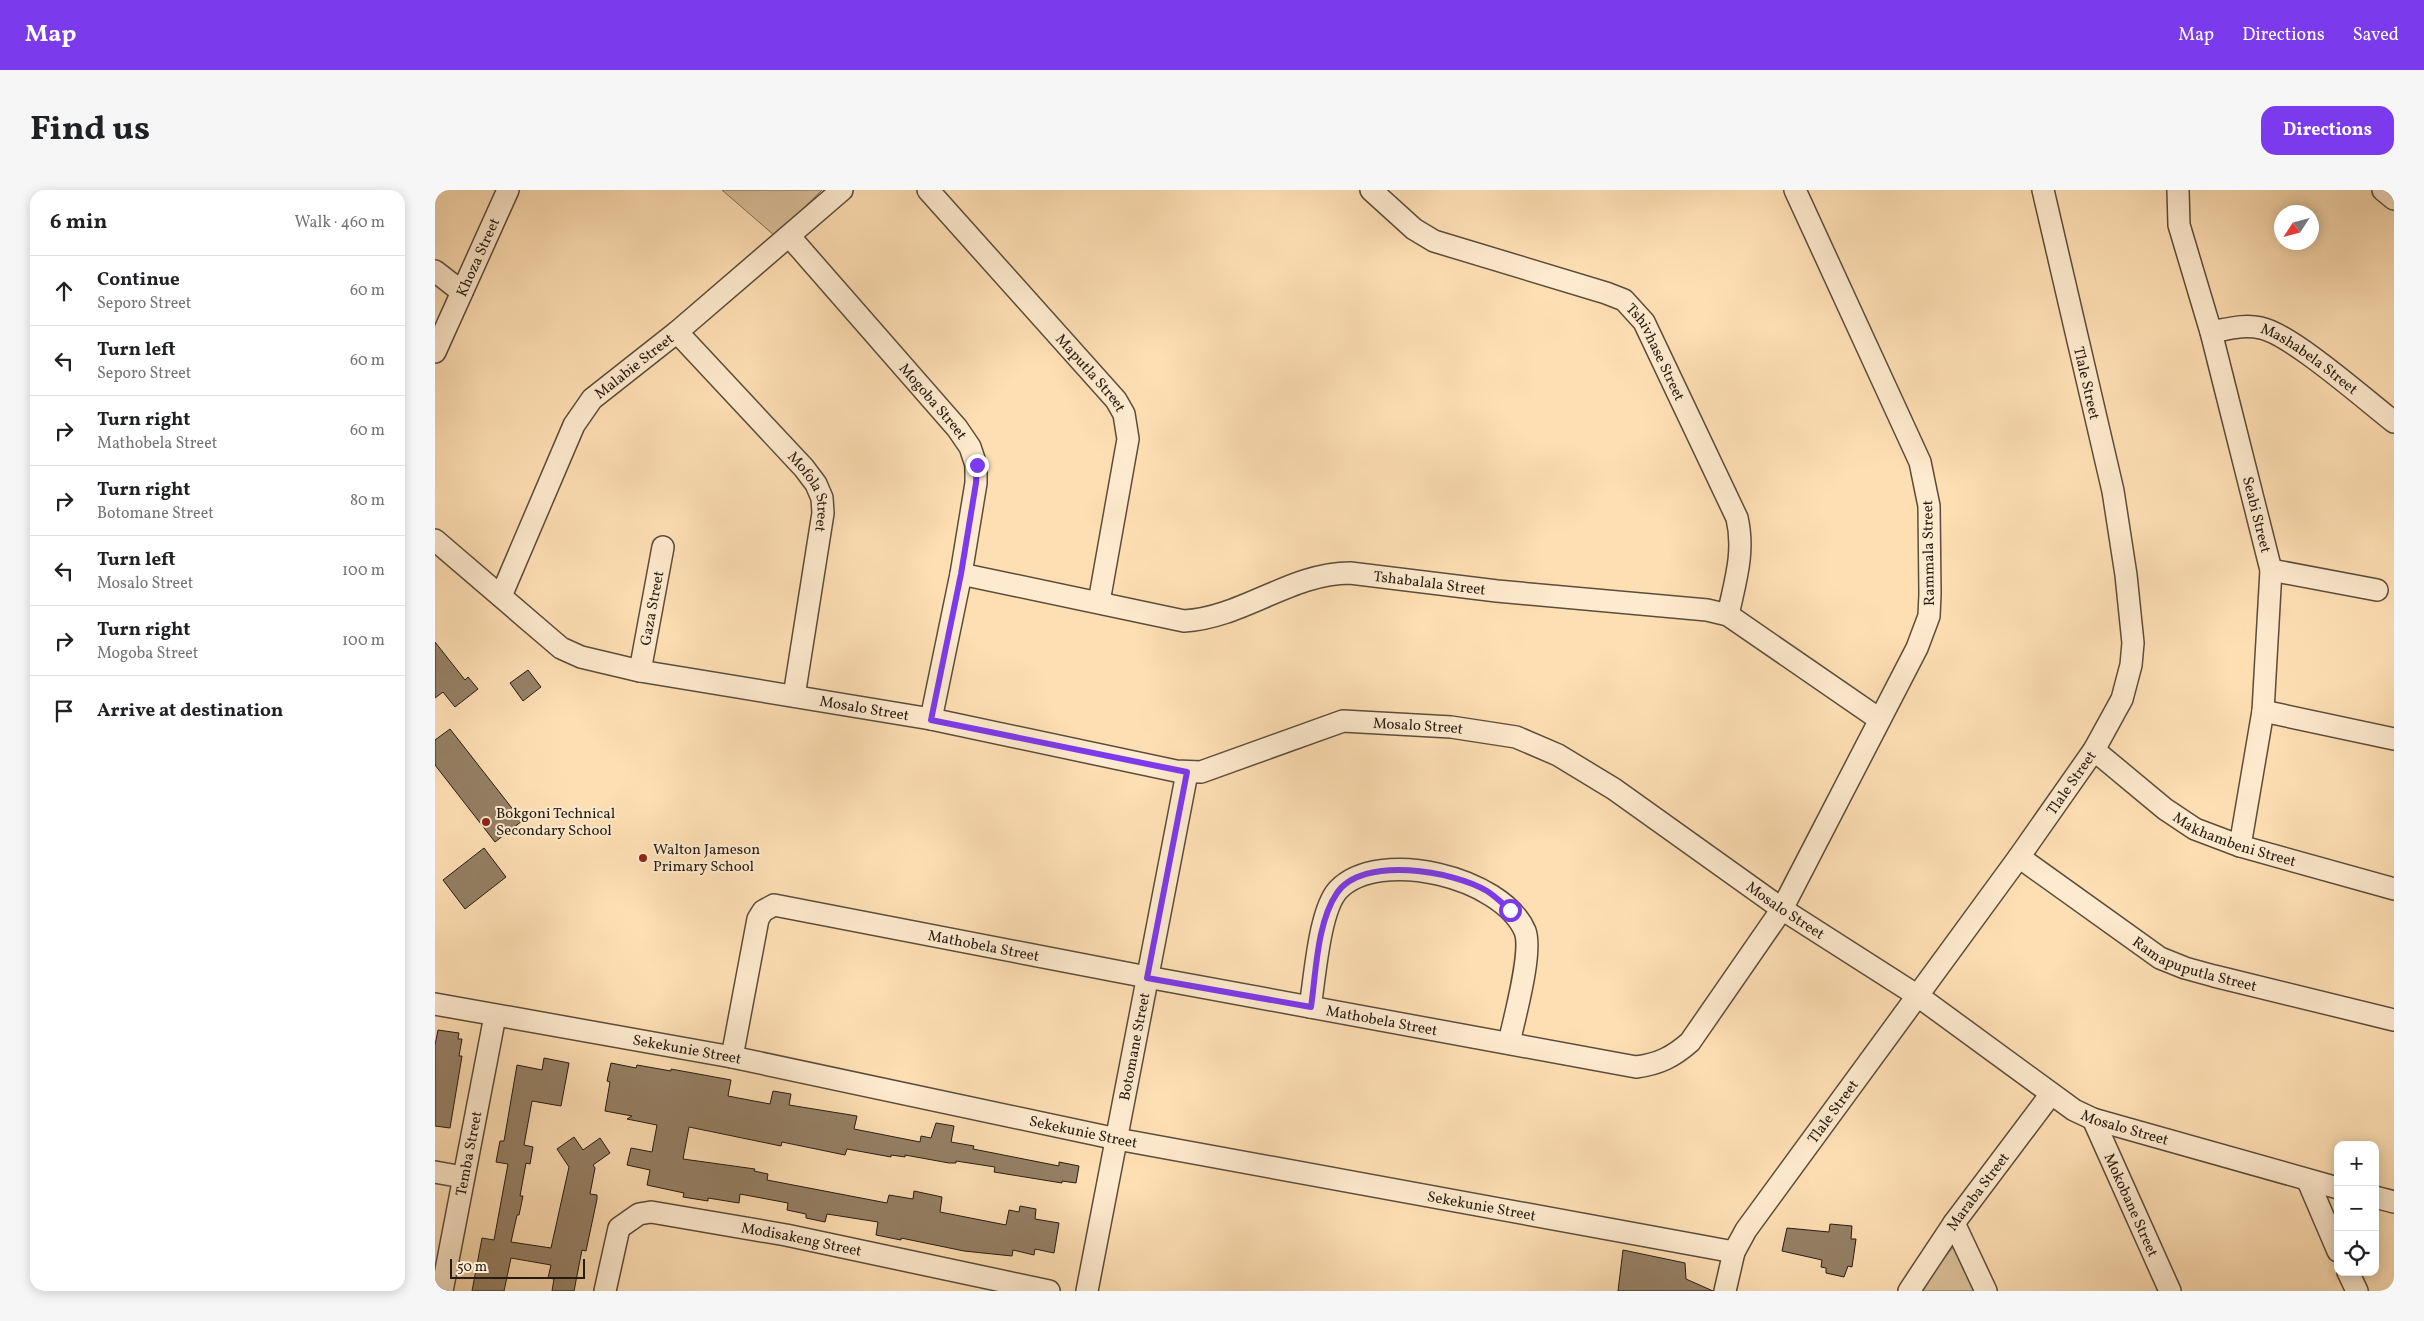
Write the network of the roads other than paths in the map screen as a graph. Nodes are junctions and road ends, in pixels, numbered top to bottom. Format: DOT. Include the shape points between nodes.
graph roads {
  1 [pos="508,190"];
  2 [pos="842,190"];
  3 [pos="928,190"];
  4 [pos="1371,190"];
  5 [pos="1795,190"];
  6 [pos="2043,190"];
  7 [pos="2178,190"];
  8 [pos="2383,190"];
  9 [pos="2394,199"];
  10 [pos="790,237"];
  11 [pos="435,271"];
  12 [pos="462,292"];
  13 [pos="677,332"];
  14 [pos="2211,332"];
  15 [pos="435,352"];
  16 [pos="2394,422"];
  17 [pos="435,540"];
  18 [pos="663,547"];
  19 [pos="2271,570"];
  20 [pos="961,574"];
  21 [pos="2377,590"];
  22 [pos="501,596"];
  23 [pos="1099,602"];
  24 [pos="1728,615"];
  25 [pos="640,670"];
  26 [pos="794,696"];
  27 [pos="2263,711"];
  28 [pos="1879,719"];
  29 [pos="931,720"];
  30 [pos="2394,739"];
  31 [pos="2094,750"];
  32 [pos="1187,772"];
  33 [pos="2240,846"];
  34 [pos="2019,857"];
  35 [pos="2394,889"];
  36 [pos="1782,909"];
  37 [pos="1147,978"];
  38 [pos="1918,996"];
  39 [pos="435,1004"];
  40 [pos="1311,1007"];
  41 [pos="495,1016"];
  42 [pos="2394,1020"];
  43 [pos="1509,1043"];
  44 [pos="732,1057"];
  45 [pos="2051,1094"];
  46 [pos="2093,1119"];
  47 [pos="1117,1139"];
  48 [pos="435,1172"];
  49 [pos="463,1177"];
  50 [pos="2308,1181"];
  51 [pos="2334,1187"];
  52 [pos="2379,1198"];
  53 [pos="2394,1202"];
  54 [pos="1954,1223"];
  55 [pos="2334,1242"];
  56 [pos="1734,1252"];
  57 [pos="2350,1276"];
  58 [pos="442,1291"];
  59 [pos="605,1291"];
  60 [pos="1049,1291"];
  61 [pos="1087,1291"];
  62 [pos="1725,1291"];
  63 [pos="1909,1291"];
  64 [pos="1986,1291"];
  65 [pos="2170,1291"];
  66 [pos="2357,1291"];
  1 -- 12 [label="street, Khoza Street"];
  2 -- 10 [label="street, Malabie Street"];
  3 -- 23 [label="street, Maputla Street" via="1109,393 1124,414 1128,439"];
  4 -- 24 [label="street, Tshivhase Street" via="1413,228 1434,241 1606,293 1624,300 1635,310 1737,518 1741,553"];
  5 -- 28 [label="street, Rammala Street" via="1920,462 1928,491 1929,616 1917,648"];
  6 -- 31 [label="street, Tlale Street" via="2113,491 2133,643 2123,699"];
  7 -- 14 [label="street, Seabi Street" via="2179,225"];
  8 -- 9 [label="street"];
  10 -- 13 [label="street, Malabie Street"];
  10 -- 20 [label="street, Mogoba Street" via="970,447 977,465 976,483"];
  11 -- 12 [label="street"];
  12 -- 15 [label="street, Khoza Street"];
  13 -- 22 [label="street, Malabie Street" via="606,387 581,413"];
  13 -- 26 [label="street, Mofola Street" via="804,468 822,498 821,531"];
  14 -- 16 [label="street, Mashabela Street" via="2239,326 2263,328 2305,353"];
  14 -- 19 [label="street, Seabi Street"];
  17 -- 22 [label="street, Mosalo Street"];
  18 -- 25 [label="street, Gaza Street"];
  19 -- 21 [label="street"];
  19 -- 27 [label="street, Seabi Street"];
  20 -- 23 [label="street, Tshabalala Street"];
  20 -- 29 [label="street, Mogoba Street"];
  22 -- 25 [label="street, Mosalo Street" via="566,651"];
  23 -- 24 [label="street, Tshabalala Street" via="1171,620 1197,621 1315,577 1350,573 1497,591 1677,606"];
  24 -- 28 [label="street, Tshabalala Street"];
  25 -- 26 [label="street, Mosalo Street"];
  26 -- 29 [label="street, Mosalo Street"];
  27 -- 30 [label="street"];
  27 -- 33 [label="street, Seabi Street"];
  28 -- 36 [label="street, Rammala Street"];
  29 -- 32 [label="street, Mosalo Street"];
  31 -- 33 [label="street, Makhambeni Street" via="2165,809 2195,828"];
  31 -- 34 [label="street, Tlale Street"];
  32 -- 36 [label="street, Mosalo Street" via="1201,772 1220,766 1343,721 1451,728 1516,737 1558,754 1614,789"];
  32 -- 37 [label="street, Botomane Street"];
  33 -- 35 [label="street, Makhambeni Street"];
  34 -- 38 [label="street, Tlale Street"];
  34 -- 42 [label="street, Ramapuputla Street" via="2160,958 2214,976"];
  36 -- 38 [label="street, Mosalo Street"];
  36 -- 43 [label="street, Mathobela Street" via="1690,1042 1674,1056 1656,1064 1636,1067"];
  37 -- 40 [label="street, Mathobela Street"];
  37 -- 44 [label="street, Mathobela Street" via="774,905 763,911 758,919"];
  37 -- 47 [label="street, Botomane Street"];
  38 -- 45 [label="street, Mosalo Street"];
  38 -- 56 [label="street, Tlale Street" via="1746,1230"];
  39 -- 41 [label="street, Sekekunie Street"];
  40 -- 43 [label="street, Mathobela Street"];
  40 -- 43 [label="street" via="1326,912 1338,891 1353,879 1372,871 1406,870 1453,877 1486,891 1510,910 1525,932 1526,962"];
  41 -- 44 [label="street, Sekekunie Street"];
  41 -- 49 [label="street, Temba Street"];
  44 -- 47 [label="street, Sekekunie Street"];
  45 -- 46 [label="street, Mosalo Street"];
  45 -- 54 [label="street, Maraba Street"];
  46 -- 50 [label="street, Mosalo Street"];
  46 -- 65 [label="street, Mokobane Street"];
  47 -- 56 [label="street, Sekekunie Street"];
  47 -- 61 [label="street, Botomane Street"];
  48 -- 49 [label="street"];
  49 -- 58 [label="street, Temba Street"];
  50 -- 51 [label="street, Mosalo Street"];
  50 -- 55 [label="street"];
  52 -- 53 [label="street"];
  54 -- 63 [label="street, Maraba Street"];
  54 -- 64 [label="street"];
  56 -- 62 [label="street, Tlale Street"];
  57 -- 66 [label="street"];
  59 -- 60 [label="street, Modisakeng Street" via="619,1228 639,1214 651,1212 787,1235"];
}
